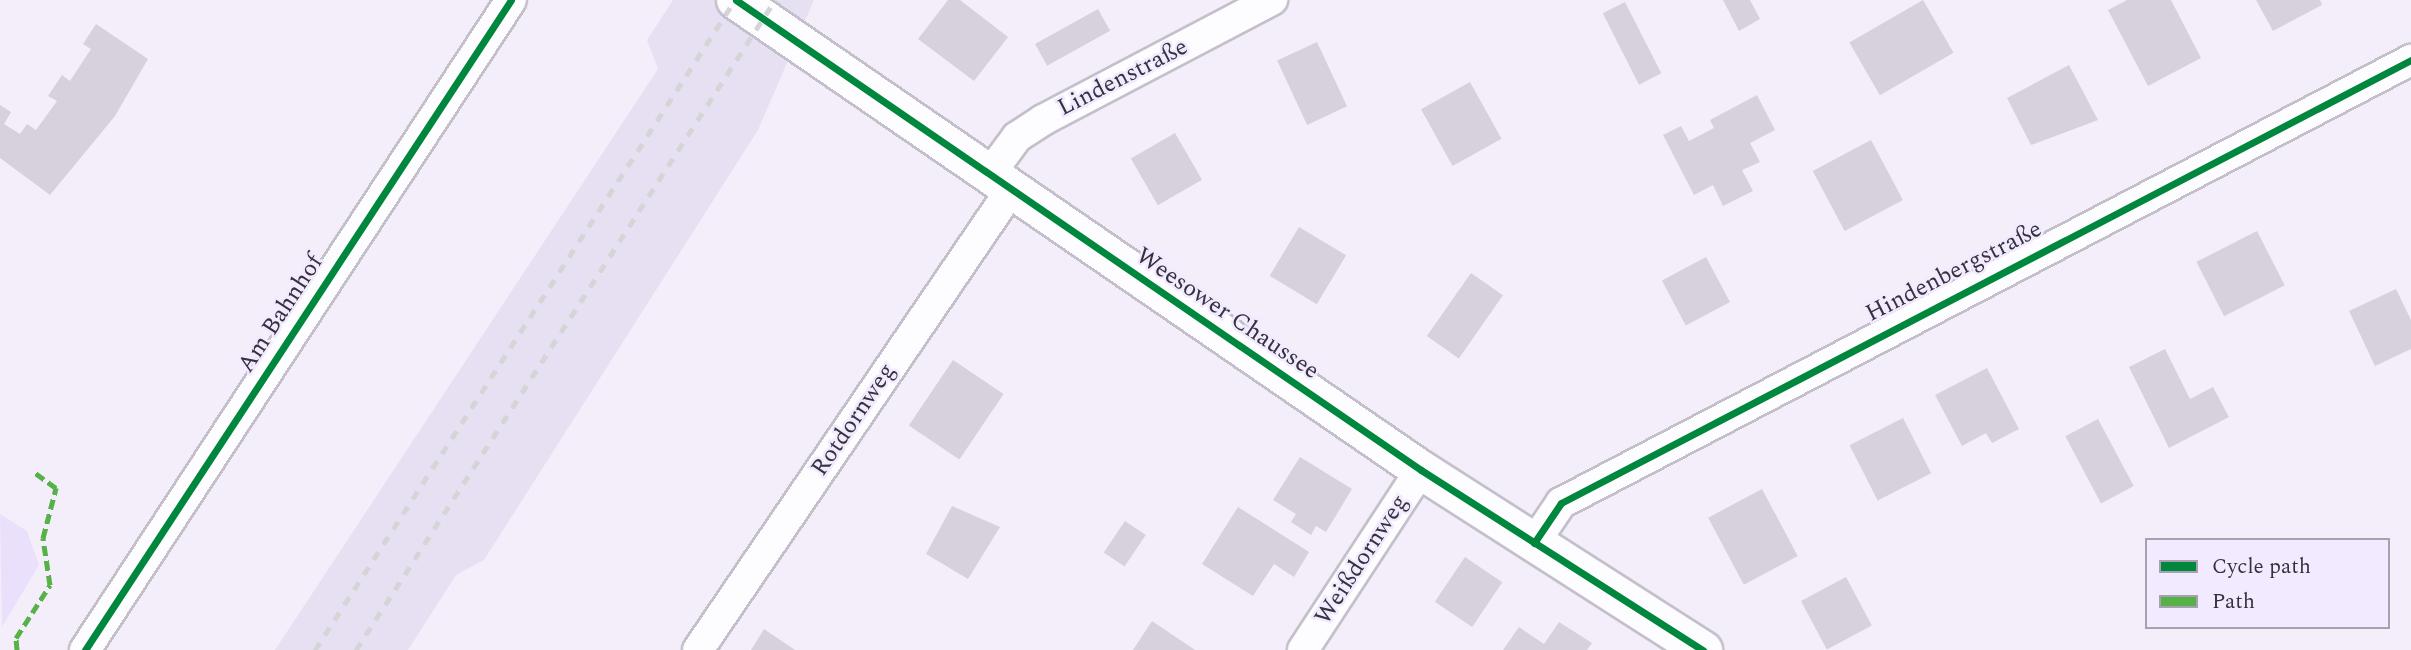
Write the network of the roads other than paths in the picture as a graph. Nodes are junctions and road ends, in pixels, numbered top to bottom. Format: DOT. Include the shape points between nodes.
graph roads {
  1 [pos="511,0"];
  2 [pos="736,0"];
  3 [pos="1272,0"];
  4 [pos="2411,60"];
  5 [pos="1000,183"];
  6 [pos="1421,470"];
  7 [pos="1534,543"];
  8 [pos="85,650"];
  9 [pos="698,650"];
  10 [pos="1303,650"];
  11 [pos="1703,650"];
  1 -- 8 [label="street, Am Bahnhof"];
  2 -- 5 [label="main road, Weesower Chaussee"];
  3 -- 5 [label="street, Lindenstraße" via="1017,137"];
  4 -- 7 [label="street, Hindenbergstraße" via="1561,503"];
  5 -- 6 [label="main road, Weesower Chaussee"];
  5 -- 9 [label="street, Rotdornweg"];
  6 -- 7 [label="main road, Weesower Chaussee"];
  6 -- 10 [label="street, Weißdornweg"];
  7 -- 11 [label="main road, Weesower Chaussee"];
}
